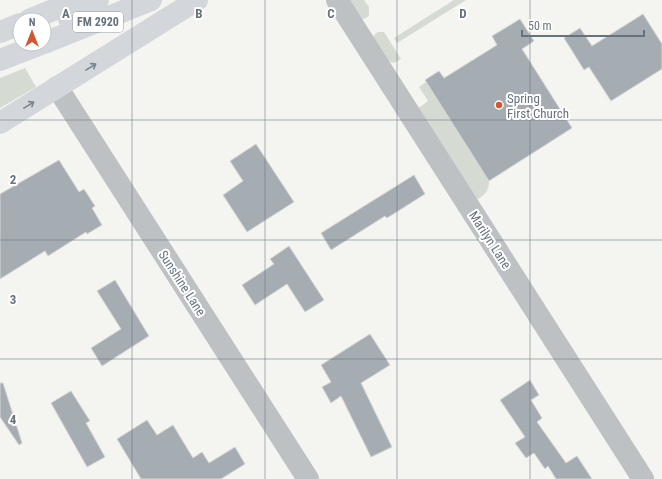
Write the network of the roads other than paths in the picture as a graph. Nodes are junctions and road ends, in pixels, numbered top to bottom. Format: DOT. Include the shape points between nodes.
graph roads {
  1 [pos="77,0"];
  2 [pos="98,0"];
  3 [pos="151,0"];
  4 [pos="197,0"];
  5 [pos="337,0"];
  6 [pos="48,12"];
  7 [pos="52,26"];
  8 [pos="12,27"];
  9 [pos="0,32"];
  10 [pos="52,40"];
  11 [pos="12,42"];
  12 [pos="0,50"];
  13 [pos="20,52"];
  14 [pos="0,60"];
  15 [pos="57,87"];
  16 [pos="0,123"];
  17 [pos="308,479"];
  18 [pos="642,479"];
  1 -- 6 [label="main road, FM 2920"];
  2 -- 7 [label="main road" via="93,10"];
  3 -- 10 [label="main road, FM 2920"];
  15 -- 4 [label="main road, one-way"];
  5 -- 18 [label="street, Marilyn Lane"];
  8 -- 9 [label="main road"];
  11 -- 12 [label="main road"];
  13 -- 14 [label="main road"];
  16 -- 15 [label="main road, one-way"];
  15 -- 17 [label="street, Sunshine Lane"];
}
